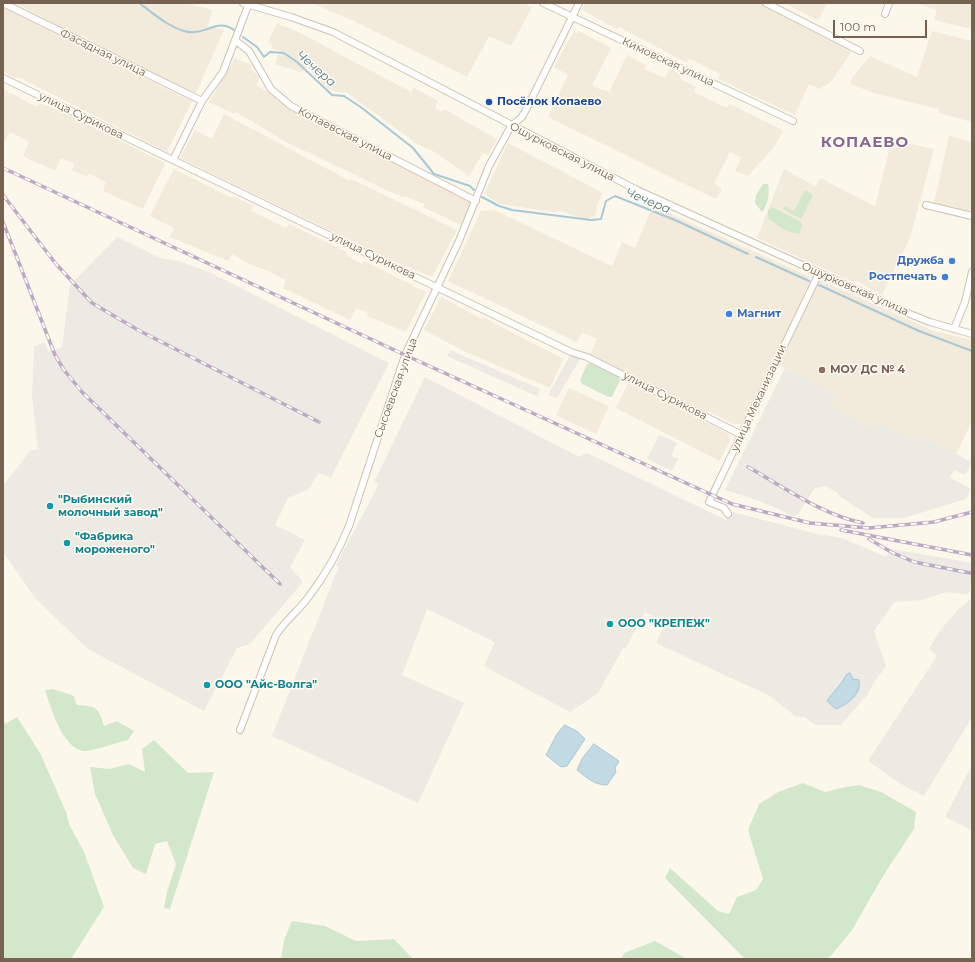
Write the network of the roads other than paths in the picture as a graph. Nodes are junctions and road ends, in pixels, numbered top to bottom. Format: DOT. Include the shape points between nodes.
graph roads {
  1 [pos="3,3"];
  2 [pos="543,3"];
  3 [pos="579,3"];
  4 [pos="766,3"];
  5 [pos="889,3"];
  6 [pos="247,4"];
  7 [pos="885,14"];
  8 [pos="572,17"];
  9 [pos="236,41"];
  10 [pos="860,51"];
  11 [pos="3,78"];
  12 [pos="202,101"];
  13 [pos="793,121"];
  14 [pos="511,126"];
  15 [pos="173,160"];
  16 [pos="476,200"];
  17 [pos="926,205"];
  18 [pos="972,216"];
  19 [pos="972,272"];
  20 [pos="819,273"];
  21 [pos="437,287"];
  22 [pos="954,329"];
  23 [pos="972,334"];
  24 [pos="742,435"];
  25 [pos="728,514"];
  26 [pos="240,730"];
  1 -- 12 [label="street, Фасадная улица"];
  2 -- 8 [label="street, Кимовская улица"];
  3 -- 8 [label="street, Сысоевская улица"];
  4 -- 10 [label="street"];
  5 -- 7 [label="street"];
  6 -- 9 [label="street"];
  6 -- 14 [label="street, Ошурковская улица" via="332,32"];
  8 -- 13 [label="street, Кимовская улица"];
  8 -- 14 [label="street, Сысоевская улица" via="522,117"];
  9 -- 12 [label="street" via="223,72"];
  9 -- 16 [label="street, Копаевская улица" via="249,51 270,89 291,106"];
  11 -- 15 [label="street, улица Сурикова"];
  12 -- 15 [label="street"];
  14 -- 16 [label="street, Сысоевская улица" via="489,166"];
  14 -- 20 [label="street, Ошурковская улица" via="637,190"];
  15 -- 21 [label="street, улица Сурикова"];
  16 -- 21 [label="street, Сысоевская улица"];
  17 -- 18 [label="street"];
  19 -- 22 [label="street" via="965,302"];
  20 -- 22 [label="street, Ошурковская улица" via="910,314"];
  20 -- 24 [label="street, улица Механизации"];
  21 -- 24 [label="street, улица Сурикова" via="571,352 587,357"];
  21 -- 26 [label="street, Сысоевская улица" via="399,372 342,543 310,595 276,635"];
  22 -- 23 [label="street, Ошурковская улица"];
  24 -- 25 [label="street, улица Механизации" via="710,502 724,508"];
}
